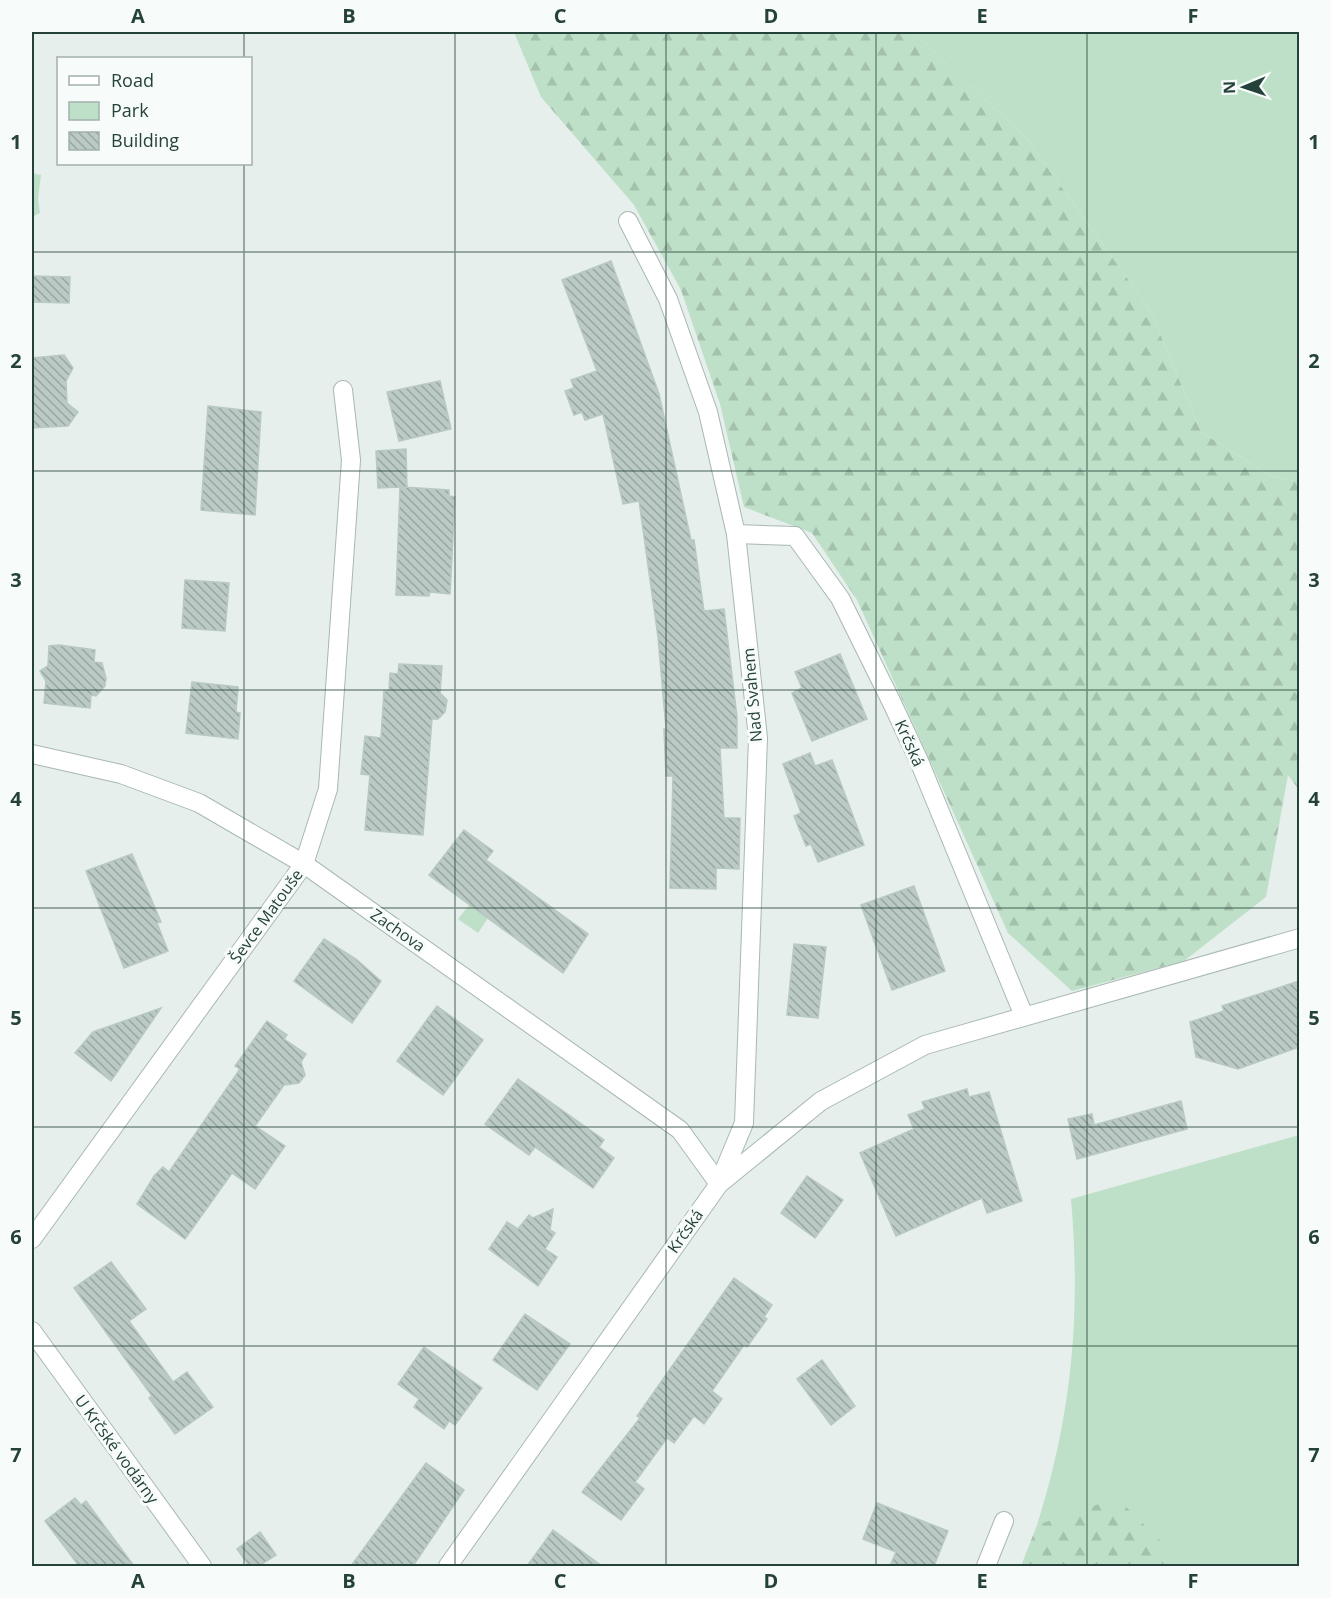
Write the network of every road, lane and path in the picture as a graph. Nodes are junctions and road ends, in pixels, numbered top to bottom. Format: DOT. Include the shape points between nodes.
graph roads {
  1 [pos="628,221"];
  2 [pos="343,390"];
  3 [pos="736,534"];
  4 [pos="32,754"];
  5 [pos="304,864"];
  6 [pos="1299,938"];
  7 [pos="1024,1016"];
  8 [pos="718,1184"];
  9 [pos="32,1239"];
  10 [pos="32,1331"];
  11 [pos="1004,1521"];
  12 [pos="202,1566"];
  13 [pos="448,1566"];
  14 [pos="986,1566"];
  1 -- 3 [label="street, Nad Svahem" via="668,299 705,402"];
  2 -- 5 [label="street, Ševce Matouše" via="351,460 328,789"];
  3 -- 7 [label="street, Krčská" via="795,536 840,598 919,761"];
  3 -- 8 [label="street, Nad Svahem" via="758,738 744,1123"];
  4 -- 5 [label="street, Zachova" via="121,774 199,803"];
  5 -- 8 [label="street, Zachova" via="680,1130"];
  5 -- 9 [label="street, Ševce Matouše"];
  6 -- 7 [label="street, Krčská"];
  7 -- 8 [label="street, Krčská" via="925,1045 831,1095"];
  8 -- 13 [label="street, Krčská"];
  10 -- 12 [label="street, U Krčské vodárny"];
  11 -- 14 [label="street"];
}
